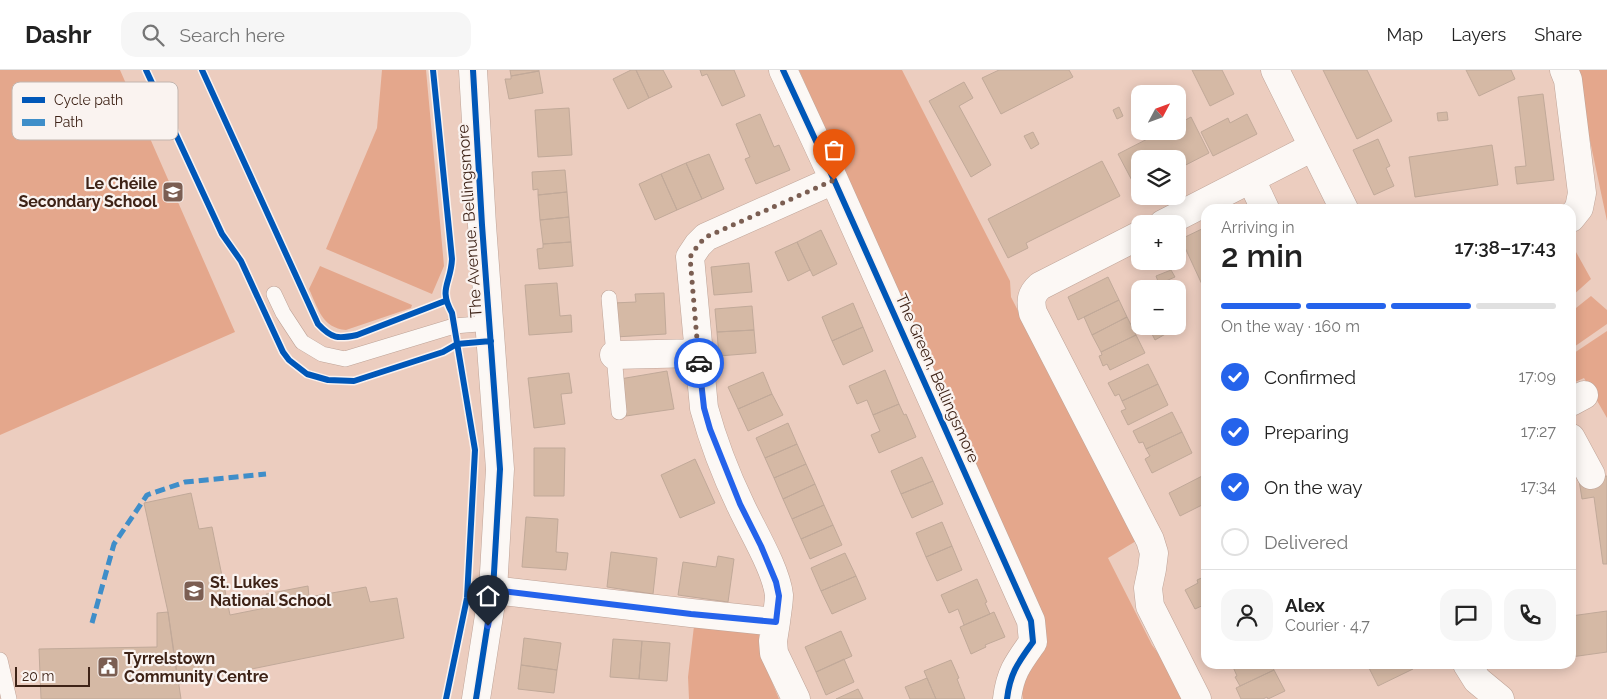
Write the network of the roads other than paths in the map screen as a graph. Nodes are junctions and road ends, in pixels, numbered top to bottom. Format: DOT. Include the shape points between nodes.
graph roads {
  1 [pos="473,70"];
  2 [pos="783,70"];
  3 [pos="1275,70"];
  4 [pos="1564,70"];
  5 [pos="1313,147"];
  6 [pos="1251,179"];
  7 [pos="834,180"];
  8 [pos="1202,204"];
  9 [pos="1263,204"];
  10 [pos="1342,204"];
  11 [pos="1201,205"];
  12 [pos="1576,212"];
  13 [pos="1181,215"];
  14 [pos="1131,240"];
  15 [pos="274,294"];
  16 [pos="609,298"];
  17 [pos="490,323"];
  18 [pos="698,353"];
  19 [pos="614,355"];
  20 [pos="620,412"];
  21 [pos="1576,448"];
  22 [pos="1591,476"];
  23 [pos="494,590"];
  24 [pos="776,622"];
  25 [pos="0,660"];
  26 [pos="1471,669"];
  27 [pos="9,699"];
  28 [pos="476,699"];
  29 [pos="796,699"];
  30 [pos="1007,699"];
  31 [pos="1197,699"];
  32 [pos="1500,699"];
  1 -- 17 [label="street, The Avenue, Bellingsmore"];
  2 -- 7 [label="street, The Green, Bellingsmore"];
  3 -- 5 [label="street"];
  4 -- 12 [label="street" via="1568,80 1582,193"];
  5 -- 6 [label="street"];
  5 -- 10 [label="street"];
  6 -- 8 [label="street"];
  6 -- 9 [label="street"];
  7 -- 18 [label="street" via="706,237 698,245 690,257"];
  7 -- 30 [label="street, The Green, Bellingsmore" via="1031,621 1033,642 1009,680"];
  11 -- 13 [label="street"];
  14 -- 31 [label="street" via="1040,286 1030,302 1150,540 1154,553 1148,588 1150,606"];
  15 -- 17 [label="lane" via="302,342 322,354 345,359 454,326"];
  16 -- 19 [label="lane"];
  17 -- 23 [label="street, The Avenue, Bellingsmore" via="500,469"];
  18 -- 19 [label="street"];
  18 -- 24 [label="street" via="704,408 710,429 776,582 779,596"];
  19 -- 20 [label="lane"];
  21 -- 22 [label="street"];
  23 -- 24 [label="street"];
  23 -- 28 [label="street, The Avenue, Bellingsmore"];
  24 -- 29 [label="street" via="774,653"];
  25 -- 27 [label="lane"];
  26 -- 32 [label="street" via="1478,680"];
}
